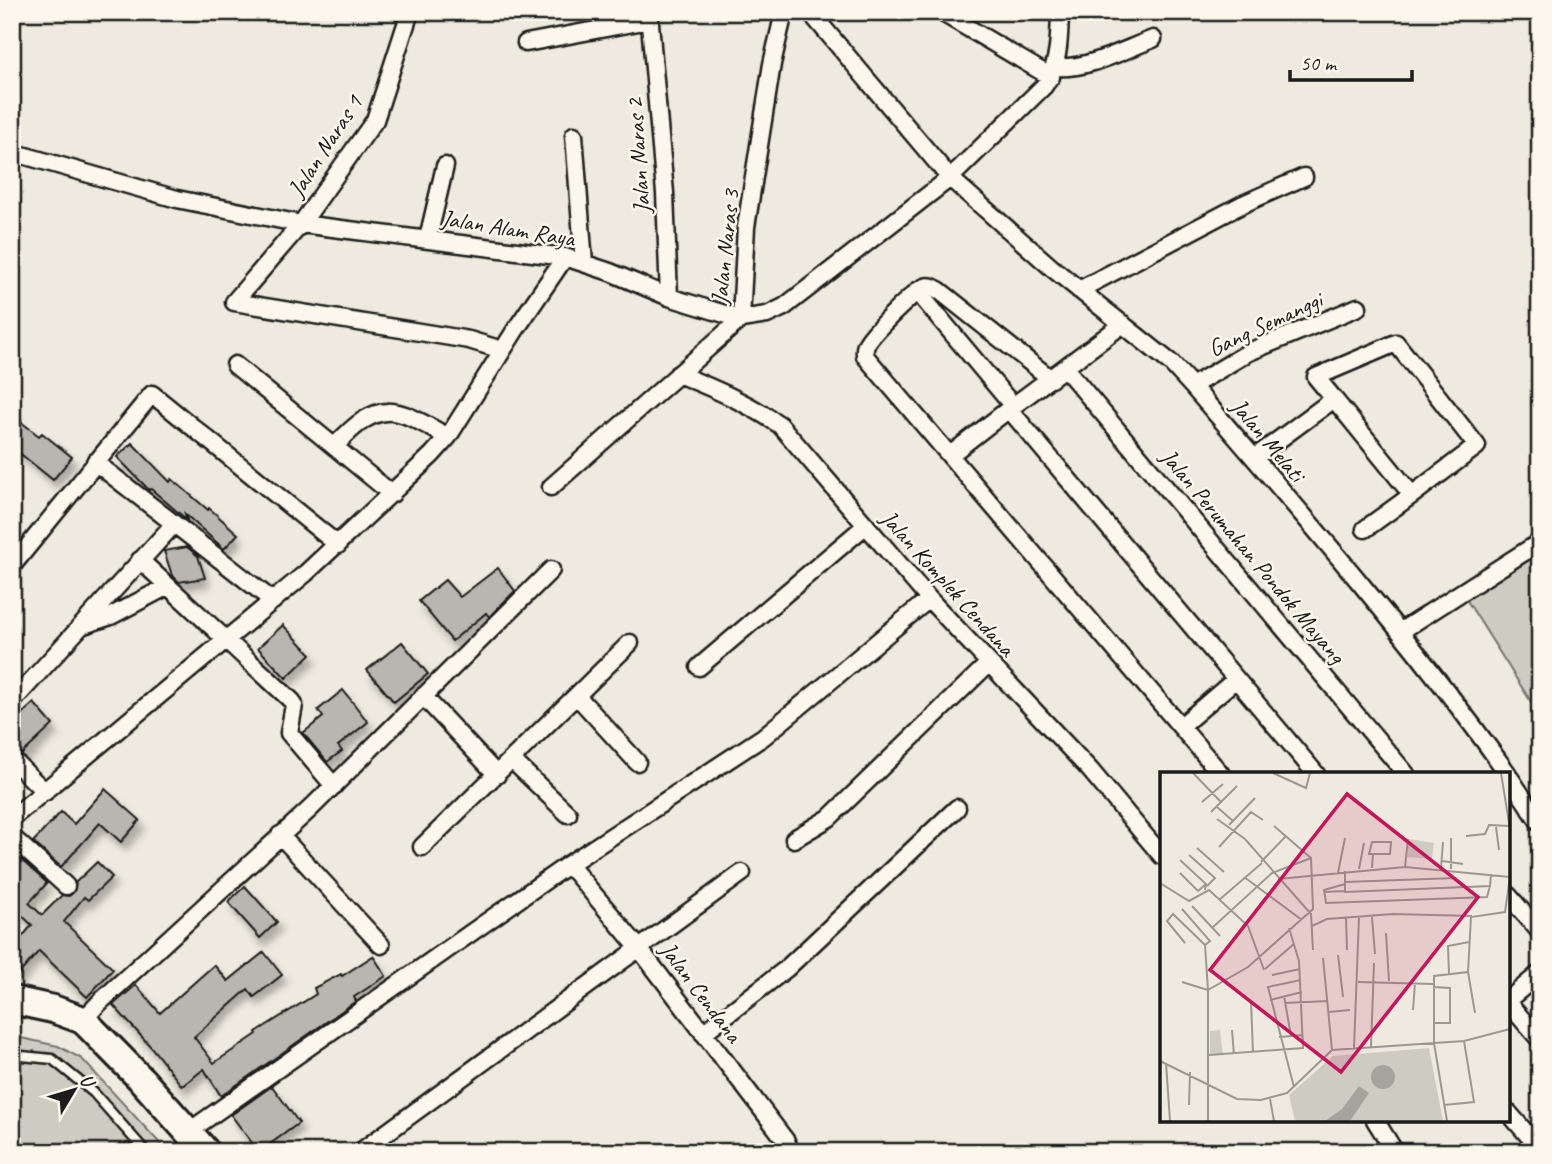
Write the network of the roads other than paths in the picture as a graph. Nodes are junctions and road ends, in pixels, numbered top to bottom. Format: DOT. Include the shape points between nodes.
graph roads {
  1 [pos="410,12"];
  2 [pos="784,12"];
  3 [pos="810,12"];
  4 [pos="941,12"];
  5 [pos="1060,12"];
  6 [pos="649,16"];
  7 [pos="1153,39"];
  8 [pos="526,43"];
  9 [pos="1053,72"];
  10 [pos="574,135"];
  11 [pos="12,152"];
  12 [pos="445,166"];
  13 [pos="1304,177"];
  14 [pos="950,178"];
  15 [pos="301,224"];
  16 [pos="428,238"];
  17 [pos="565,257"];
  18 [pos="584,263"];
  19 [pos="1079,289"];
  20 [pos="917,291"];
  21 [pos="669,296"];
  22 [pos="1358,307"];
  23 [pos="741,319"];
  24 [pos="1123,324"];
  25 [pos="502,350"];
  26 [pos="235,365"];
  27 [pos="1065,368"];
  28 [pos="678,374"];
  29 [pos="1051,379"];
  30 [pos="1192,386"];
  31 [pos="1334,399"];
  32 [pos="1011,408"];
  33 [pos="448,437"];
  34 [pos="335,446"];
  35 [pos="950,455"];
  36 [pos="1254,458"];
  37 [pos="95,462"];
  38 [pos="551,487"];
  39 [pos="392,494"];
  40 [pos="1412,495"];
  41 [pos="174,524"];
  42 [pos="865,526"];
  43 [pos="1365,530"];
  44 [pos="1540,542"];
  45 [pos="338,545"];
  46 [pos="140,561"];
  47 [pos="12,566"];
  48 [pos="551,570"];
  49 [pos="168,586"];
  50 [pos="929,599"];
  51 [pos="273,601"];
  52 [pos="82,625"];
  53 [pos="1401,631"];
  54 [pos="226,639"];
  55 [pos="630,643"];
  56 [pos="989,663"];
  57 [pos="699,667"];
  58 [pos="1236,679"];
  59 [pos="423,696"];
  60 [pos="577,696"];
  61 [pos="12,702"];
  62 [pos="1181,726"];
  63 [pos="12,759"];
  64 [pos="512,760"];
  65 [pos="637,762"];
  66 [pos="1219,772"];
  67 [pos="1314,772"];
  68 [pos="1404,772"];
  69 [pos="1505,772"];
  70 [pos="497,775"];
  71 [pos="1510,779"];
  72 [pos="334,786"];
  73 [pos="45,792"];
  74 [pos="957,808"];
  75 [pos="568,814"];
  76 [pos="12,818"];
  77 [pos="1540,823"];
  78 [pos="280,835"];
  79 [pos="12,836"];
  80 [pos="794,839"];
  81 [pos="422,847"];
  82 [pos="1160,854"];
  83 [pos="566,866"];
  84 [pos="742,873"];
  85 [pos="66,886"];
  86 [pos="1510,897"];
  87 [pos="1540,932"];
  88 [pos="381,945"];
  89 [pos="638,947"];
  90 [pos="1540,973"];
  91 [pos="1510,999"];
  92 [pos="12,1000"];
  93 [pos="1510,1003"];
  94 [pos="83,1020"];
  95 [pos="703,1033"];
  96 [pos="1540,1040"];
  97 [pos="12,1055"];
  98 [pos="1510,1114"];
  99 [pos="1376,1122"];
  100 [pos="197,1142"];
  101 [pos="1540,1149"];
  102 [pos="146,1152"];
  103 [pos="360,1152"];
  104 [pos="791,1152"];
  105 [pos="1395,1152"];
  1 -- 15 [label="street, Jalan Naras 1" via="375,120"];
  2 -- 23 [label="street, Jalan Naras 3" via="746,227"];
  3 -- 14 [label="street, Jalan Melati"];
  4 -- 9 [label="street"];
  5 -- 9 [label="street"];
  6 -- 8 [label="street"];
  6 -- 21 [label="street, Jalan Naras 2"];
  7 -- 9 [label="street"];
  9 -- 14 [label="street"];
  10 -- 18 [label="street"];
  11 -- 15 [label="street, Jalan Alam Raya" via="177,199"];
  12 -- 16 [label="street"];
  13 -- 19 [label="street"];
  14 -- 19 [label="street, Jalan Melati"];
  14 -- 23 [label="street" via="784,307"];
  15 -- 16 [label="street, Jalan Alam Raya"];
  15 -- 25 [label="street, Jalan Naras 1" via="234,302 469,340"];
  16 -- 17 [label="street, Jalan Alam Raya"];
  17 -- 18 [label="street, Jalan Alam Raya"];
  17 -- 25 [label="street"];
  18 -- 21 [label="street, Jalan Alam Raya"];
  19 -- 24 [label="street, Jalan Melati"];
  20 -- 29 [label="street" via="930,286 940,291"];
  20 -- 32 [label="street"];
  20 -- 35 [label="street" via="870,340 865,356"];
  21 -- 23 [label="street, Jalan Alam Raya"];
  22 -- 30 [label="street, Gang Semanggi" via="1249,352"];
  23 -- 28 [label="street, Jalan Naras 3"];
  24 -- 27 [label="street"];
  24 -- 30 [label="street, Jalan Melati"];
  25 -- 33 [label="street"];
  26 -- 34 [label="street"];
  27 -- 29 [label="street"];
  27 -- 68 [label="street, Jalan Perumahan Pondok Mayang"];
  28 -- 38 [label="street, Jalan Naras 3"];
  28 -- 42 [label="street, Jalan Komplek Cendana" via="726,393 780,425"];
  29 -- 32 [label="street"];
  30 -- 36 [label="street, Jalan Melati"];
  31 -- 36 [label="street"];
  31 -- 40 [label="street"];
  31 -- 40 [label="street" via="1316,377 1396,343 1477,446"];
  32 -- 35 [label="street"];
  32 -- 58 [label="street"];
  33 -- 34 [label="street" via="404,413 386,411 354,424"];
  33 -- 39 [label="street"];
  34 -- 39 [label="street"];
  35 -- 62 [label="street"];
  36 -- 53 [label="street, Jalan Melati"];
  37 -- 41 [label="street"];
  37 -- 45 [label="street" via="152,394"];
  37 -- 47 [label="street"];
  39 -- 45 [label="street"];
  40 -- 43 [label="street"];
  41 -- 46 [label="street"];
  41 -- 51 [label="street"];
  42 -- 50 [label="street, Jalan Komplek Cendana"];
  42 -- 57 [label="street"];
  44 -- 53 [label="street"];
  45 -- 51 [label="street"];
  46 -- 49 [label="street"];
  46 -- 52 [label="street"];
  48 -- 59 [label="street"];
  49 -- 52 [label="street" via="111,616"];
  49 -- 54 [label="street"];
  50 -- 56 [label="street, Jalan Komplek Cendana"];
  50 -- 83 [label="street" via="763,737"];
  51 -- 54 [label="street"];
  52 -- 61 [label="street"];
  53 -- 69 [label="street, Jalan Melati"];
  54 -- 72 [label="street" via="292,701 289,733"];
  54 -- 73 [label="street"];
  55 -- 60 [label="street"];
  56 -- 80 [label="street" via="829,818"];
  56 -- 82 [label="street, Jalan Komplek Cendana" via="1090,770"];
  58 -- 62 [label="street"];
  58 -- 67 [label="street"];
  59 -- 70 [label="street"];
  59 -- 72 [label="street"];
  60 -- 64 [label="street"];
  60 -- 65 [label="street"];
  62 -- 66 [label="street"];
  63 -- 73 [label="street"];
  64 -- 70 [label="street"];
  64 -- 75 [label="street"];
  70 -- 81 [label="street"];
  71 -- 77 [label="street, Jalan Melati"];
  72 -- 78 [label="street"];
  73 -- 76 [label="street"];
  74 -- 95 [label="street" via="786,969"];
  78 -- 88 [label="street"];
  78 -- 94 [label="street"];
  79 -- 85 [label="street"];
  83 -- 89 [label="street, Jalan Cendana"];
  83 -- 100 [label="street"];
  84 -- 89 [label="street"];
  86 -- 87 [label="street"];
  89 -- 95 [label="street, Jalan Cendana"];
  89 -- 103 [label="street"];
  90 -- 91 [label="street"];
  92 -- 94 [label="main road"];
  93 -- 96 [label="street"];
  94 -- 100 [label="main road"];
  95 -- 104 [label="street, Jalan Cendana"];
  97 -- 102 [label="lane" via="52,1059 94,1093"];
  98 -- 101 [label="street"];
  99 -- 105 [label="street"];
}
